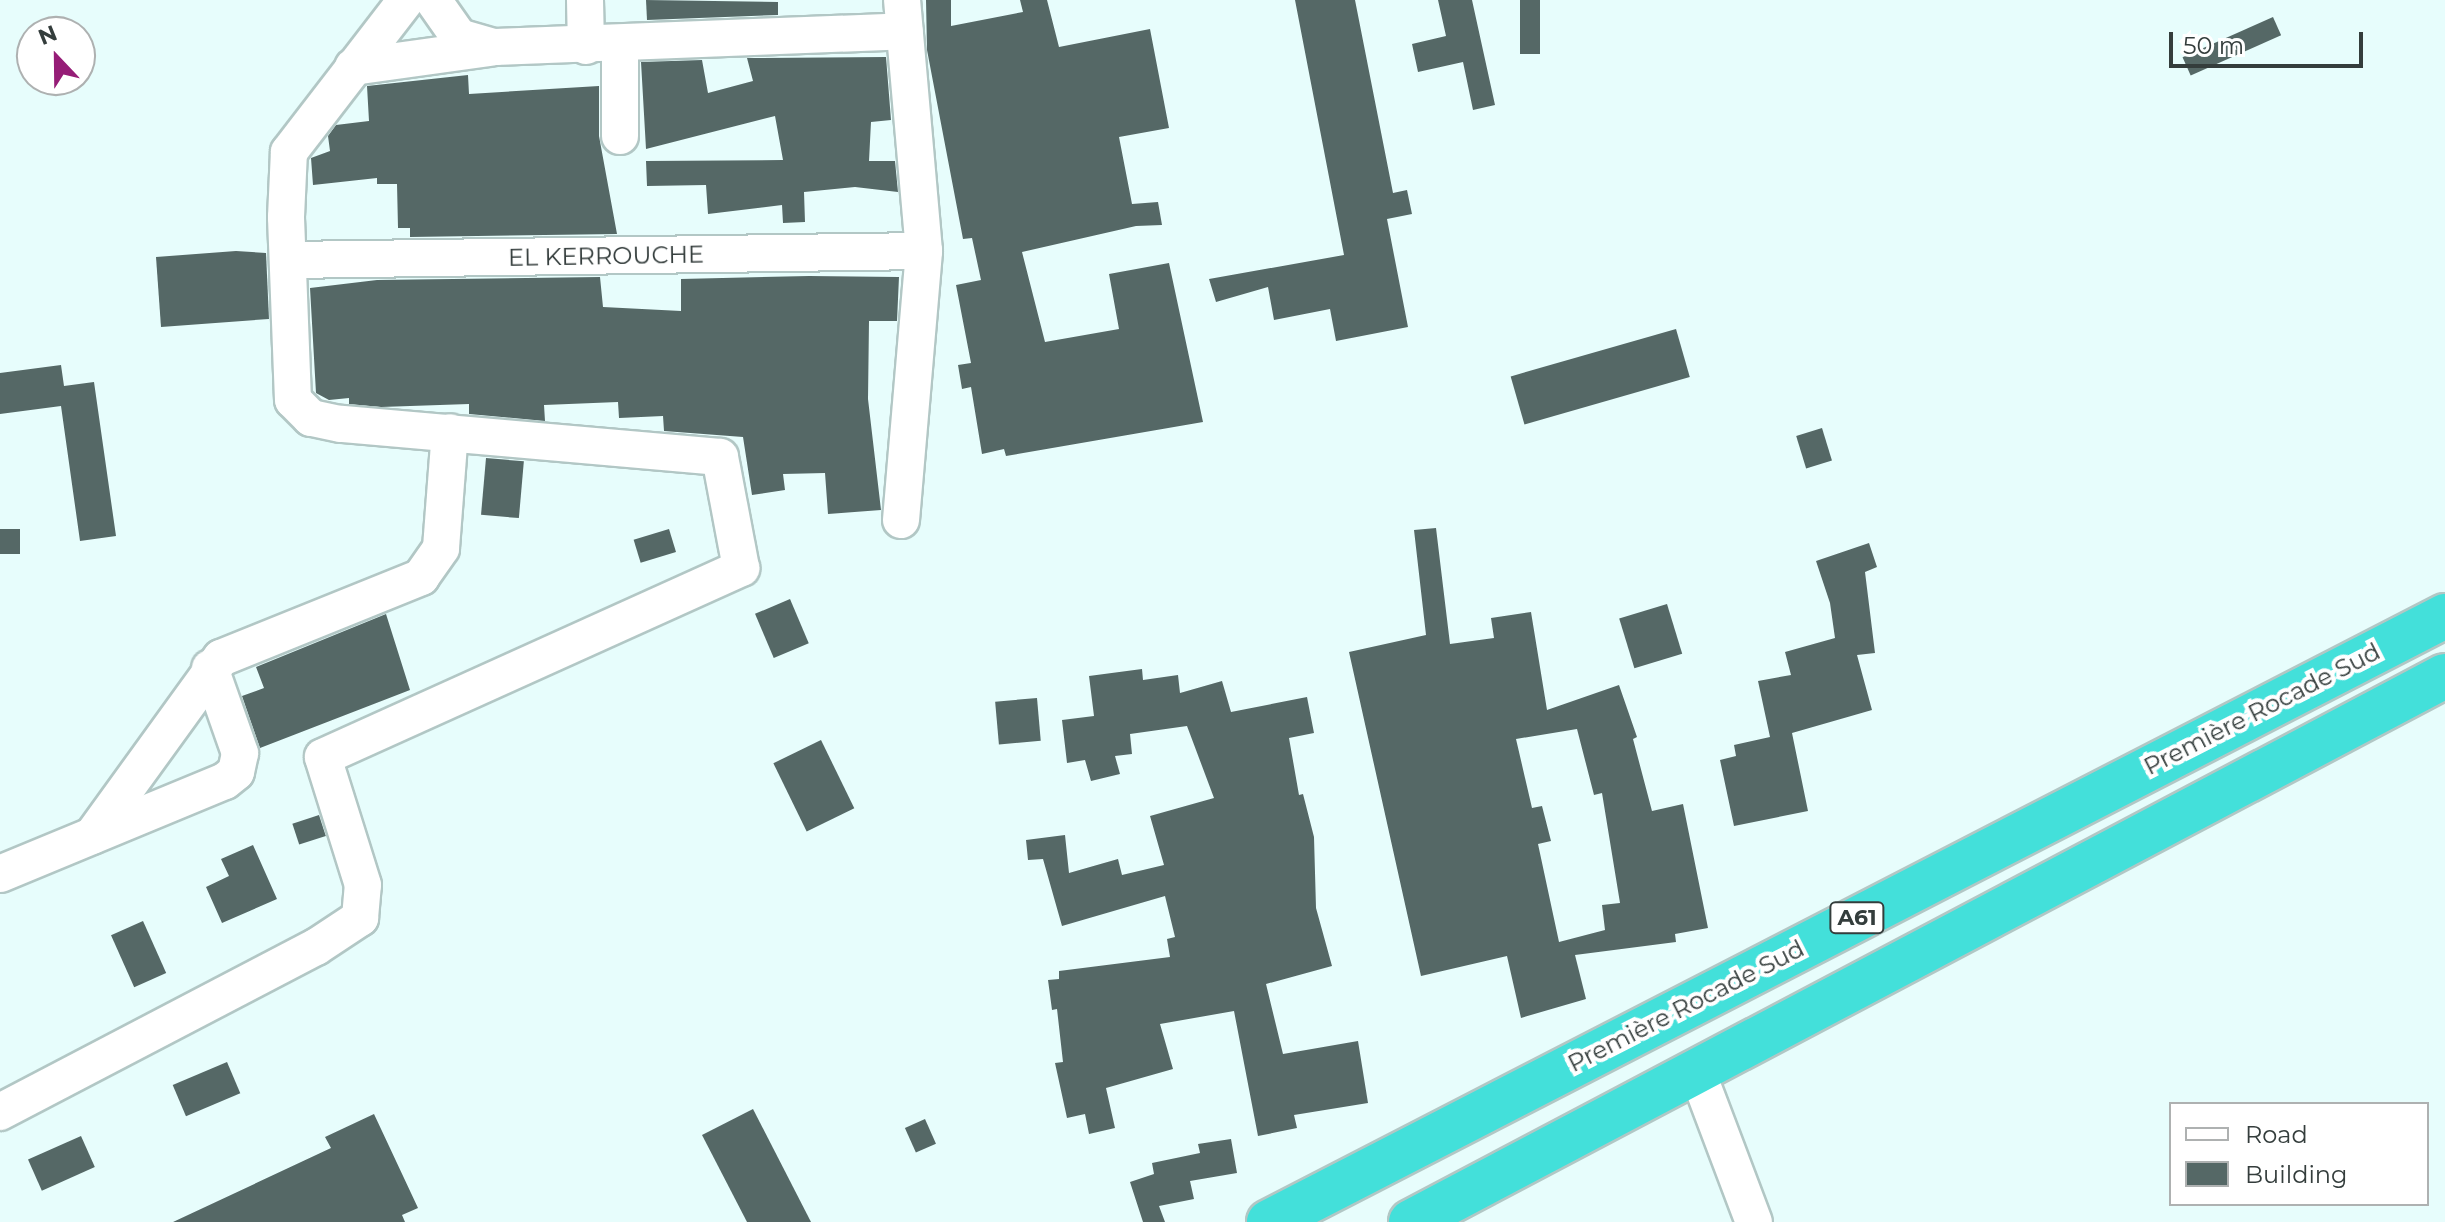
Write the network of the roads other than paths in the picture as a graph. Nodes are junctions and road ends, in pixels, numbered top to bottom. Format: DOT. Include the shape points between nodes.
graph roads {
  1 [pos="406,0"];
  2 [pos="433,0"];
  3 [pos="585,0"];
  4 [pos="903,15"];
  5 [pos="603,46"];
  6 [pos="495,47"];
  7 [pos="353,67"];
  8 [pos="620,136"];
  9 [pos="924,251"];
  10 [pos="288,260"];
  11 [pos="450,432"];
  12 [pos="901,520"];
  13 [pos="2445,616"];
  14 [pos="210,668"];
  15 [pos="2445,676"];
  16 [pos="92,836"];
  17 [pos="0,874"];
  18 [pos="1698,1074"];
  19 [pos="0,1112"];
  20 [pos="1269,1222"];
  21 [pos="1411,1222"];
  22 [pos="1754,1222"];
  1 -- 7 [label="street"];
  2 -- 6 [label="street" via="459,37"];
  3 -- 5 [label="street"];
  4 -- 5 [label="street"];
  4 -- 9 [label="street"];
  5 -- 6 [label="street"];
  5 -- 8 [label="street"];
  6 -- 7 [label="street"];
  7 -- 10 [label="street" via="289,152"];
  9 -- 10 [label="street, EL KERROUCHE"];
  9 -- 12 [label="street"];
  10 -- 11 [label="street" via="293,400 311,418"];
  11 -- 14 [label="street" via="441,548 421,577 236,650"];
  11 -- 19 [label="street" via="720,457 741,568 323,757 363,885 360,918 316,947"];
  13 -- 20 [label="highway, Première Rocade Sud / A61"];
  14 -- 16 [label="street"];
  14 -- 16 [label="street" via="240,753 236,772"];
  15 -- 18 [label="highway, A61"];
  16 -- 17 [label="street"];
  18 -- 21 [label="highway, A61"];
  18 -- 22 [label="street"];
}
